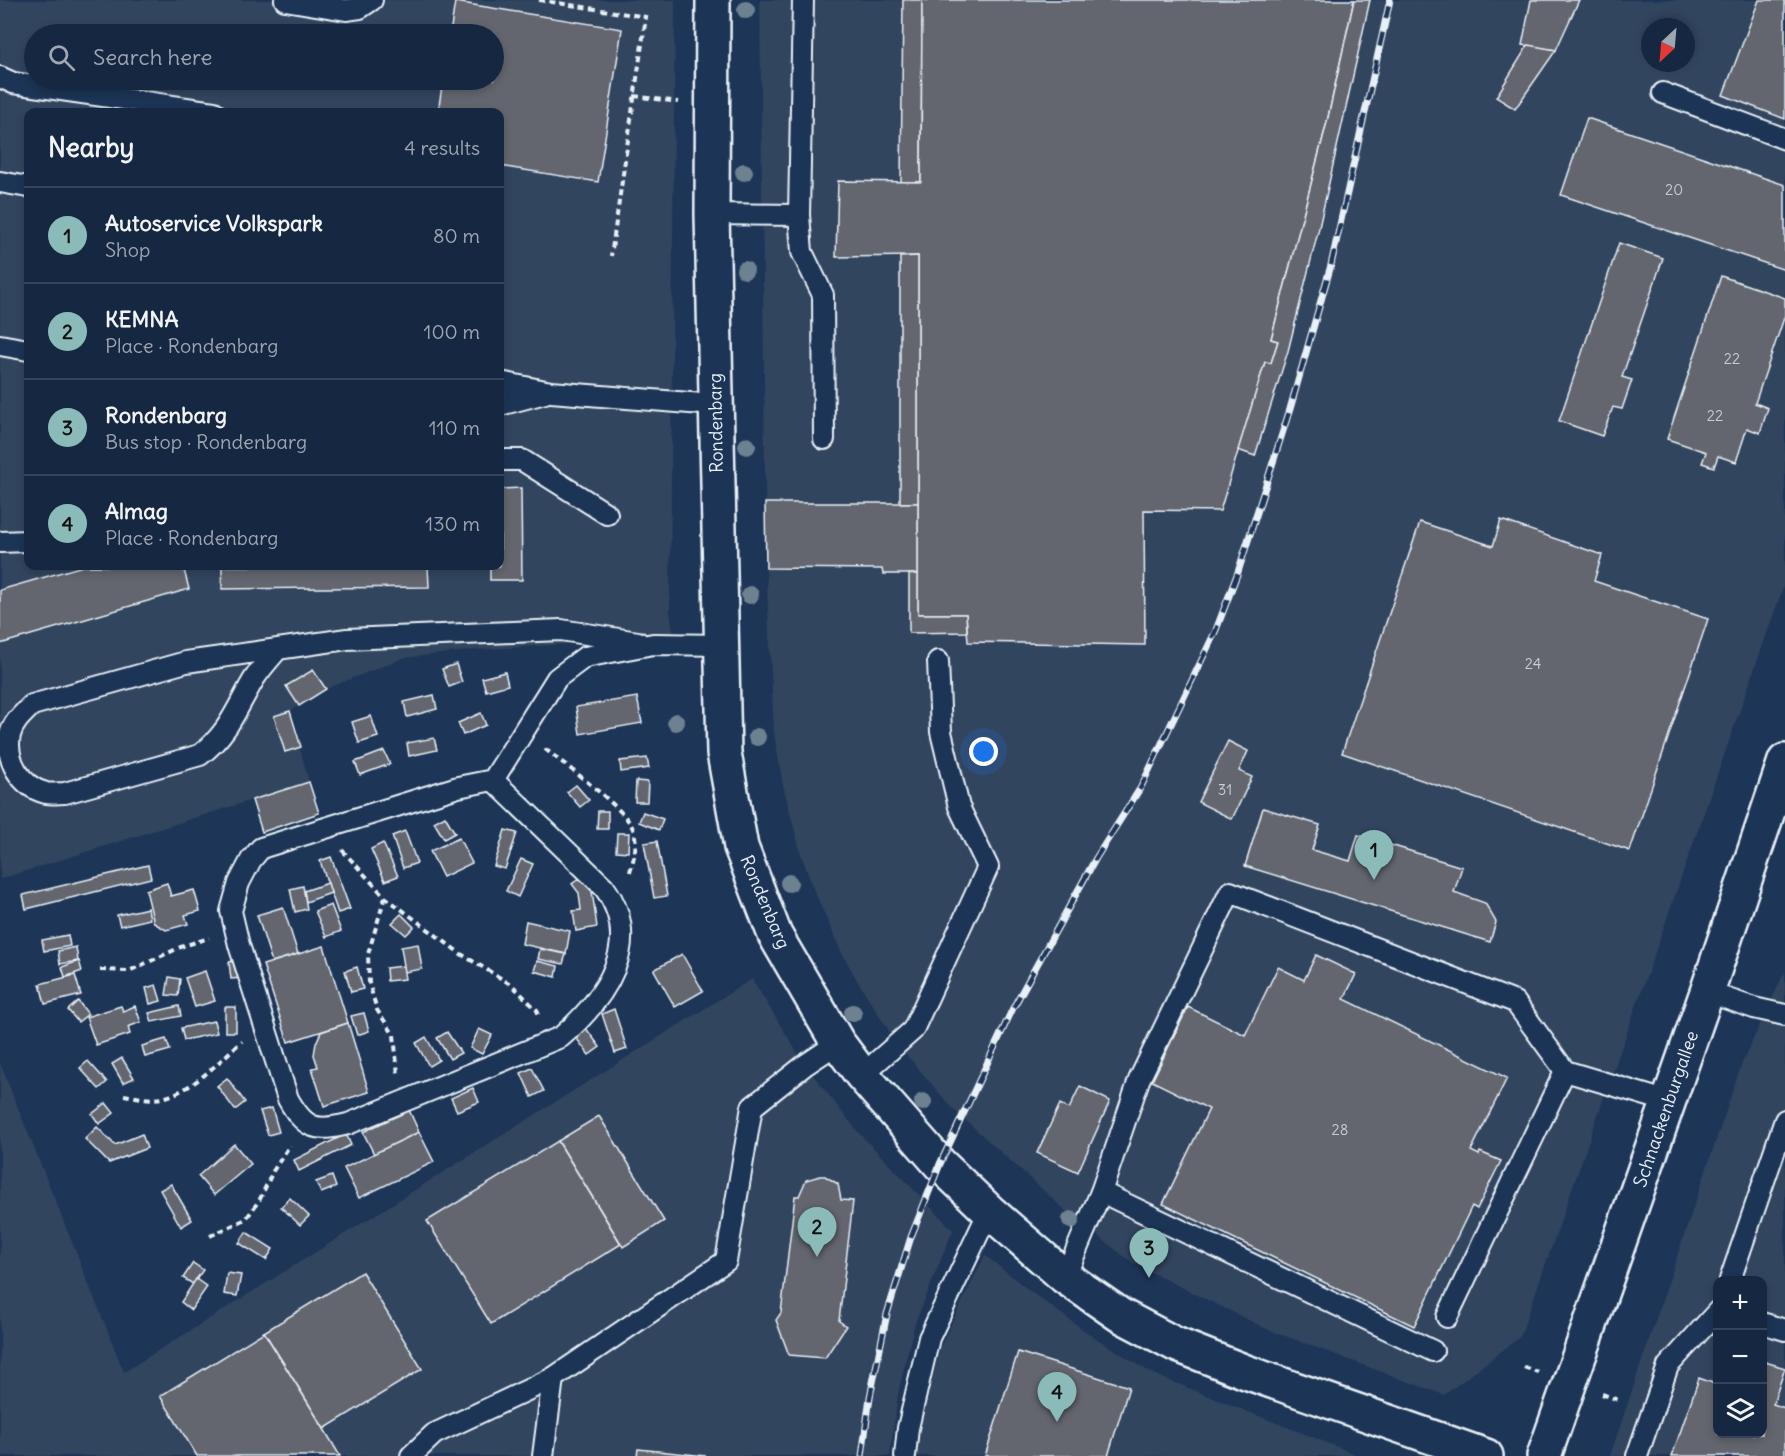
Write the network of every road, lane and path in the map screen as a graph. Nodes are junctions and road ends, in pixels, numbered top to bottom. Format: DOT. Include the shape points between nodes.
graph roads {
  1 [pos="285,0"];
  2 [pos="372,0"];
  3 [pos="539,0"];
  4 [pos="713,0"];
  5 [pos="803,0"];
  6 [pos="0,77"];
  7 [pos="24,85"];
  8 [pos="62,90"];
  9 [pos="1663,93"];
  10 [pos="634,96"];
  11 [pos="666,100"];
  12 [pos="186,108"];
  13 [pos="1785,139"];
  14 [pos="0,182"];
  15 [pos="24,186"];
  16 [pos="712,214"];
  17 [pos="799,215"];
  18 [pos="611,255"];
  19 [pos="0,345"];
  20 [pos="24,349"];
  21 [pos="504,383"];
  22 [pos="551,392"];
  23 [pos="504,404"];
  24 [pos="716,405"];
  25 [pos="824,440"];
  26 [pos="504,460"];
  27 [pos="607,514"];
  28 [pos="24,541"];
  29 [pos="0,542"];
  30 [pos="653,644"];
  31 [pos="723,645"];
  32 [pos="278,649"];
  33 [pos="938,661"];
  34 [pos="523,731"];
  35 [pos="1785,761"];
  36 [pos="492,780"];
  37 [pos="323,830"];
  38 [pos="385,897"];
  39 [pos="614,901"];
  40 [pos="236,931"];
  41 [pos="100,970"];
  42 [pos="1707,992"];
  43 [pos="1785,1015"];
  44 [pos="264,1023"];
  45 [pos="548,1042"];
  46 [pos="838,1043"];
  47 [pos="1565,1071"];
  48 [pos="862,1075"];
  49 [pos="124,1095"];
  50 [pos="1669,1102"];
  51 [pos="399,1103"];
  52 [pos="1785,1120"];
  53 [pos="305,1122"];
  54 [pos="1101,1192"];
  55 [pos="989,1211"];
  56 [pos="210,1236"];
  57 [pos="1732,1276"];
  58 [pos="1065,1277"];
  59 [pos="1713,1316"];
  60 [pos="1447,1317"];
  61 [pos="1767,1325"];
  62 [pos="1785,1330"];
  63 [pos="1433,1351"];
  64 [pos="553,1378"];
  65 [pos="411,1456"];
  66 [pos="543,1456"];
  67 [pos="905,1456"];
  68 [pos="1486,1456"];
  69 [pos="1544,1456"];
  70 [pos="1637,1456"];
  1 -- 2 [label="lane" via="346,9 360,8"];
  3 -- 10 [label="path" via="646,17"];
  4 -- 16 [label="street, Rondenbarg"];
  5 -- 17 [label="lane"];
  6 -- 7 [label="lane"];
  8 -- 12 [label="lane"];
  9 -- 13 [label="lane"];
  10 -- 11 [label="path"];
  10 -- 18 [label="path"];
  14 -- 15 [label="lane"];
  16 -- 17 [label="lane"];
  16 -- 24 [label="street, Rondenbarg"];
  17 -- 25 [label="lane" via="802,252 823,295"];
  19 -- 20 [label="lane"];
  21 -- 22 [label="lane"];
  22 -- 23 [label="lane"];
  22 -- 24 [label="lane"];
  24 -- 31 [label="street, Rondenbarg"];
  26 -- 27 [label="lane" via="522,460"];
  28 -- 29 [label="lane"];
  30 -- 31 [label="lane"];
  30 -- 32 [label="lane" via="561,630 347,639"];
  30 -- 34 [label="lane" via="585,657 557,678"];
  31 -- 46 [label="street, Rondenbarg" via="724,753 741,847 775,935"];
  32 -- 32 [label="lane" via="186,662 32,705 19,717 10,735 10,754 16,771 28,784 45,793 65,793 200,756 216,743 255,676"];
  33 -- 48 [label="lane" via="941,732 958,807 988,867 913,1030"];
  34 -- 36 [label="lane"];
  34 -- 39 [label="path" via="612,803 633,828 635,851 630,874"];
  35 -- 42 [label="street, Schnackenburgallee"];
  36 -- 37 [label="lane"];
  36 -- 39 [label="lane"];
  37 -- 38 [label="path"];
  37 -- 40 [label="lane" via="261,848 250,860 231,911"];
  38 -- 45 [label="path" via="461,954 512,985 537,1011"];
  38 -- 51 [label="path" via="368,954 369,983 377,1010 394,1035"];
  39 -- 45 [label="lane" via="621,944 614,972 600,998 582,1019 561,1037"];
  40 -- 41 [label="path" via="183,946 129,971"];
  40 -- 44 [label="lane"];
  42 -- 43 [label="lane"];
  42 -- 50 [label="street, Schnackenburgallee"];
  44 -- 49 [label="path" via="203,1077 165,1097"];
  44 -- 53 [label="lane" via="288,1099"];
  45 -- 51 [label="lane"];
  46 -- 48 [label="street, Rondenbarg"];
  46 -- 64 [label="lane" via="752,1107 726,1262"];
  47 -- 50 [label="lane"];
  47 -- 54 [label="lane" via="1515,1002 1230,892 1139,1080"];
  47 -- 60 [label="lane"];
  48 -- 55 [label="street, Rondenbarg" via="940,1164"];
  50 -- 69 [label="street, Schnackenburgallee"];
  51 -- 53 [label="lane" via="330,1128"];
  52 -- 57 [label="lane"];
  53 -- 56 [label="path" via="246,1219"];
  54 -- 58 [label="lane"];
  54 -- 63 [label="lane"];
  55 -- 58 [label="street, Rondenbarg"];
  55 -- 67 [label="lane" via="929,1338"];
  58 -- 68 [label="street, Rondenbarg" via="1120,1315 1175,1344"];
  59 -- 70 [label="lane" via="1668,1366"];
  61 -- 62 [label="lane"];
  64 -- 65 [label="lane" via="434,1434"];
  64 -- 66 [label="lane"];
}
